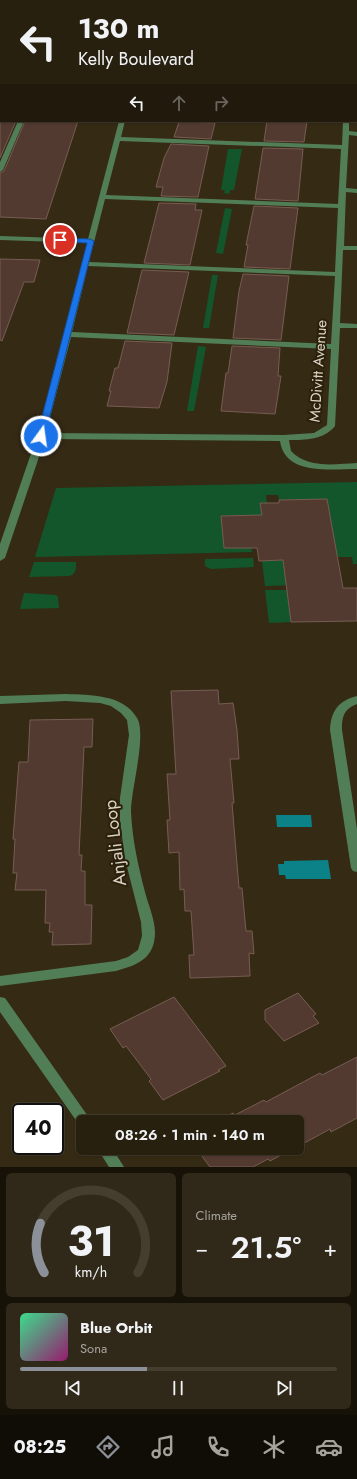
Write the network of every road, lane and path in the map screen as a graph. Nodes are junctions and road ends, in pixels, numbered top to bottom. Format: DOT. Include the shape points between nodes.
graph roads {
  1 [pos="21,122"];
  2 [pos="122,122"];
  3 [pos="346,122"];
  4 [pos="346,134"];
  5 [pos="357,134"];
  6 [pos="117,139"];
  7 [pos="345,147"];
  8 [pos="0,170"];
  9 [pos="343,190"];
  10 [pos="357,191"];
  11 [pos="102,197"];
  12 [pos="342,206"];
  13 [pos="0,238"];
  14 [pos="90,241"];
  15 [pos="339,248"];
  16 [pos="357,248"];
  17 [pos="84,264"];
  18 [pos="338,274"];
  19 [pos="335,325"];
  20 [pos="357,326"];
  21 [pos="67,334"];
  22 [pos="334,346"];
  23 [pos="41,436"];
  24 [pos="284,438"];
  25 [pos="357,466"];
  26 [pos="0,558"];
  27 [pos="0,700"];
  28 [pos="357,700"];
  29 [pos="357,868"];
  30 [pos="0,981"];
  31 [pos="0,1002"];
  32 [pos="80,1115"];
  33 [pos="109,1155"];
  34 [pos="117,1167"];
  1 -- 8 [label="street"];
  2 -- 6 [label="street"];
  3 -- 4 [label="street, McDivitt Avenue"];
  4 -- 5 [label="street"];
  4 -- 7 [label="street, McDivitt Avenue"];
  6 -- 7 [label="street"];
  6 -- 11 [label="street"];
  7 -- 9 [label="street, McDivitt Avenue"];
  9 -- 10 [label="street"];
  9 -- 12 [label="street, McDivitt Avenue"];
  11 -- 12 [label="street"];
  11 -- 14 [label="street"];
  12 -- 15 [label="street, McDivitt Avenue"];
  13 -- 14 [label="street"];
  14 -- 17 [label="street"];
  15 -- 16 [label="street"];
  15 -- 18 [label="street, McDivitt Avenue"];
  17 -- 18 [label="street"];
  17 -- 21 [label="street"];
  18 -- 19 [label="street, McDivitt Avenue"];
  19 -- 20 [label="street"];
  19 -- 22 [label="street, McDivitt Avenue"];
  21 -- 22 [label="street"];
  21 -- 23 [label="street"];
  22 -- 24 [label="street, McDivitt Avenue" via="330,426 321,434"];
  23 -- 24 [label="street, McDivitt Avenue"];
  23 -- 26 [label="street"];
  24 -- 25 [label="street" via="287,452 294,460 303,464"];
  27 -- 30 [label="street, Anjali Loop" via="102,700 126,710 133,720 134,732 125,804 128,839 139,895 149,927 149,938 145,951 133,960 116,966"];
  28 -- 29 [label="street" via="342,706 336,716"];
  31 -- 32 [label="street"];
  33 -- 34 [label="street"];
}
